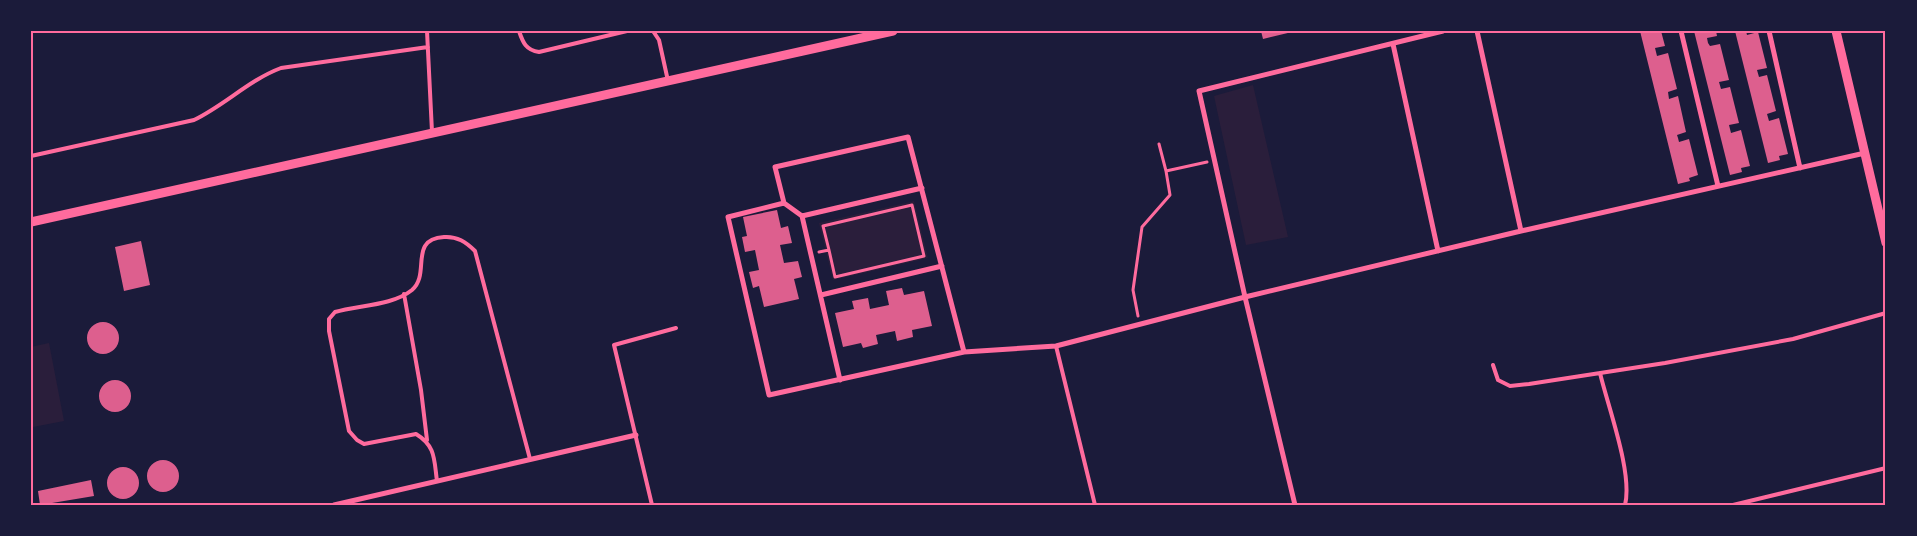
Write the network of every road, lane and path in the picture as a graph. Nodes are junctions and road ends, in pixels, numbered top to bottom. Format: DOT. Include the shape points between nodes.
graph roads {
  1 [pos="427,31"];
  2 [pos="519,31"];
  3 [pos="627,31"];
  4 [pos="893,31"];
  5 [pos="1443,31"];
  6 [pos="1477,31"];
  7 [pos="1681,31"];
  8 [pos="1769,31"];
  9 [pos="1836,31"];
  10 [pos="654,32"];
  11 [pos="1392,44"];
  12 [pos="428,47"];
  13 [pos="668,81"];
  14 [pos="432,132"];
  15 [pos="1159,144"];
  16 [pos="1865,153"];
  17 [pos="31,156"];
  18 [pos="1215,160"];
  19 [pos="1800,168"];
  20 [pos="1166,171"];
  21 [pos="1718,186"];
  22 [pos="922,188"];
  23 [pos="784,203"];
  24 [pos="802,216"];
  25 [pos="31,222"];
  26 [pos="1521,231"];
  27 [pos="1886,243"];
  28 [pos="829,250"];
  29 [pos="1438,251"];
  30 [pos="811,254"];
  31 [pos="942,266"];
  32 [pos="404,294"];
  33 [pos="821,295"];
  34 [pos="1245,297"];
  35 [pos="1886,313"];
  36 [pos="1140,323"];
  37 [pos="676,328"];
  38 [pos="1056,346"];
  39 [pos="964,352"];
  40 [pos="1493,364"];
  41 [pos="1600,373"];
  42 [pos="840,380"];
  43 [pos="636,435"];
  44 [pos="427,440"];
  45 [pos="530,459"];
  46 [pos="1886,468"];
  47 [pos="437,481"];
  48 [pos="334,505"];
  49 [pos="652,505"];
  50 [pos="1095,505"];
  51 [pos="1296,505"];
  52 [pos="1624,505"];
  53 [pos="1733,505"];
  1 -- 12 [label="lane"];
  2 -- 3 [label="lane" via="523,43 530,50 539,52"];
  4 -- 13 [label="street"];
  5 -- 11 [label="street"];
  6 -- 26 [label="street"];
  7 -- 21 [label="street"];
  8 -- 19 [label="street"];
  9 -- 16 [label="street"];
  10 -- 13 [label="lane" via="659,40"];
  11 -- 18 [label="street" via="1200,90"];
  11 -- 29 [label="street"];
  12 -- 14 [label="lane"];
  12 -- 17 [label="lane" via="281,68 264,74 194,120"];
  13 -- 14 [label="street"];
  14 -- 25 [label="street"];
  15 -- 20 [label="path"];
  16 -- 19 [label="street"];
  16 -- 27 [label="street"];
  18 -- 20 [label="path"];
  18 -- 34 [label="street"];
  19 -- 21 [label="street"];
  20 -- 36 [label="path" via="1170,195 1142,227 1133,290"];
  21 -- 26 [label="street"];
  22 -- 23 [label="street" via="908,136 775,167"];
  22 -- 24 [label="street"];
  22 -- 31 [label="street"];
  23 -- 24 [label="street"];
  23 -- 42 [label="street" via="728,217 769,395"];
  24 -- 30 [label="street"];
  26 -- 29 [label="street"];
  28 -- 28 [label="path" via="823,226 912,205 924,256 835,277"];
  28 -- 30 [label="path"];
  29 -- 34 [label="street"];
  30 -- 33 [label="street"];
  31 -- 33 [label="street"];
  31 -- 39 [label="street"];
  32 -- 44 [label="lane" via="422,390"];
  32 -- 44 [label="lane" via="335,312 329,319 329,331 349,431 357,440 364,444 416,434"];
  32 -- 45 [label="lane" via="418,283 421,256 430,241 456,238 475,251"];
  33 -- 42 [label="street"];
  34 -- 36 [label="street"];
  34 -- 51 [label="street"];
  35 -- 41 [label="lane" via="1793,339"];
  36 -- 38 [label="street"];
  37 -- 43 [label="lane" via="614,345"];
  38 -- 39 [label="street"];
  38 -- 50 [label="lane"];
  39 -- 42 [label="street"];
  40 -- 41 [label="lane" via="1498,380 1510,386"];
  41 -- 52 [label="lane" via="1625,473 1627,491"];
  43 -- 45 [label="street"];
  43 -- 49 [label="lane"];
  44 -- 47 [label="lane" via="433,452"];
  45 -- 47 [label="street"];
  46 -- 53 [label="lane"];
  47 -- 48 [label="street"];
}
